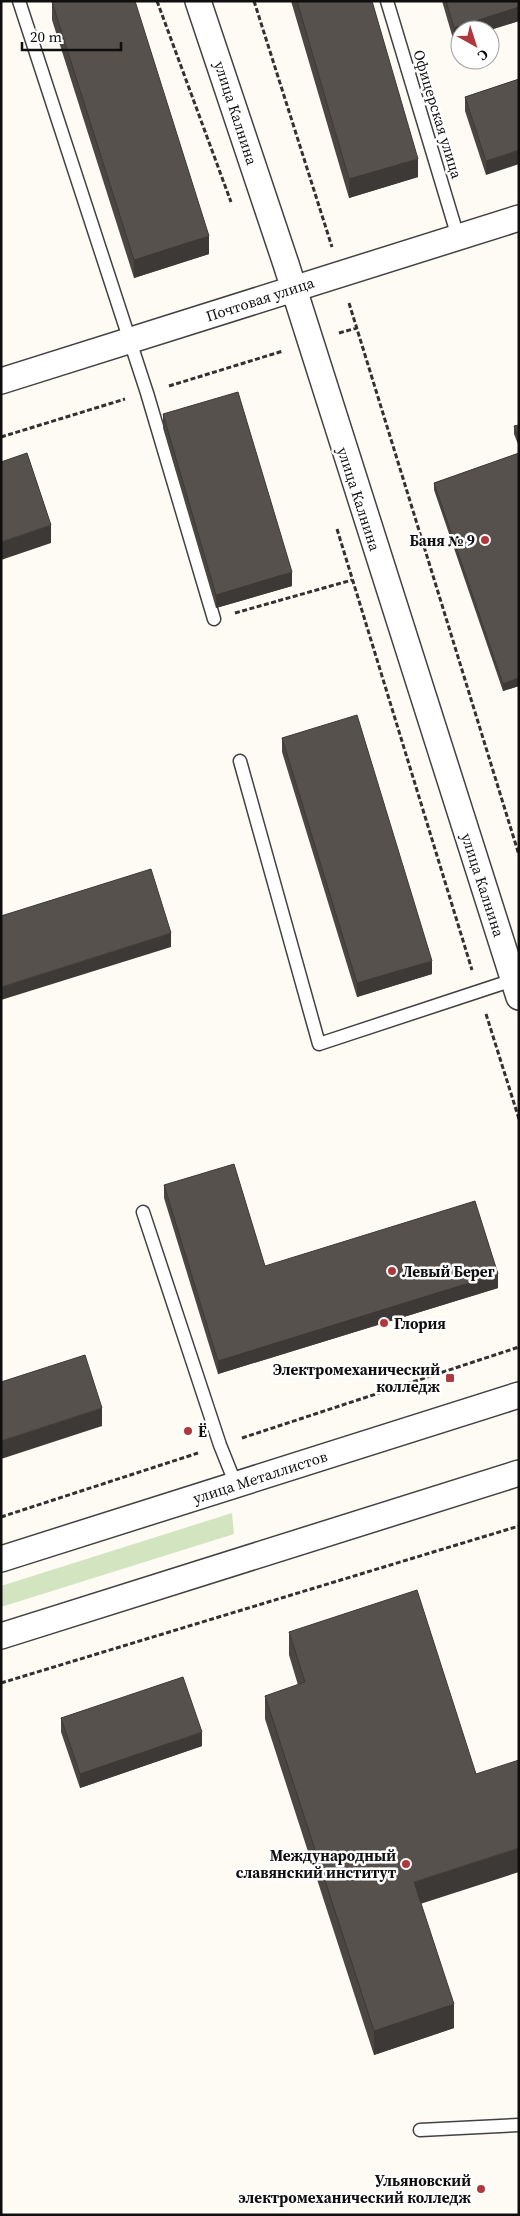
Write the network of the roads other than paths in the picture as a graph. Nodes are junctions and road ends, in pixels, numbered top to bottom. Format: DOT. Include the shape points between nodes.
graph roads {
  1 [pos="18,1"];
  2 [pos="198,1"];
  3 [pos="387,1"];
  4 [pos="519,218"];
  5 [pos="458,237"];
  6 [pos="292,289"];
  7 [pos="130,341"];
  8 [pos="1,381"];
  9 [pos="214,619"];
  10 [pos="240,761"];
  11 [pos="516,989"];
  12 [pos="142,1212"];
  13 [pos="519,1395"];
  14 [pos="519,1473"];
  15 [pos="236,1484"];
  16 [pos="1,1559"];
  17 [pos="1,1636"];
  18 [pos="519,2125"];
  19 [pos="420,2130"];
  1 -- 7 [label="lane"];
  2 -- 6 [label="street, улица Калнина"];
  3 -- 5 [label="lane, Офицерская улица"];
  4 -- 5 [label="street, Почтовая улица"];
  5 -- 6 [label="street, Почтовая улица"];
  6 -- 7 [label="street, Почтовая улица"];
  6 -- 11 [label="street, улица Калнина"];
  7 -- 8 [label="street, Почтовая улица"];
  7 -- 9 [label="lane"];
  10 -- 11 [label="lane" via="319,1044 479,991"];
  12 -- 15 [label="lane" via="220,1446"];
  13 -- 15 [label="street, улица Металлистов"];
  14 -- 17 [label="street"];
  15 -- 16 [label="street, улица Металлистов"];
  18 -- 19 [label="lane"];
}
